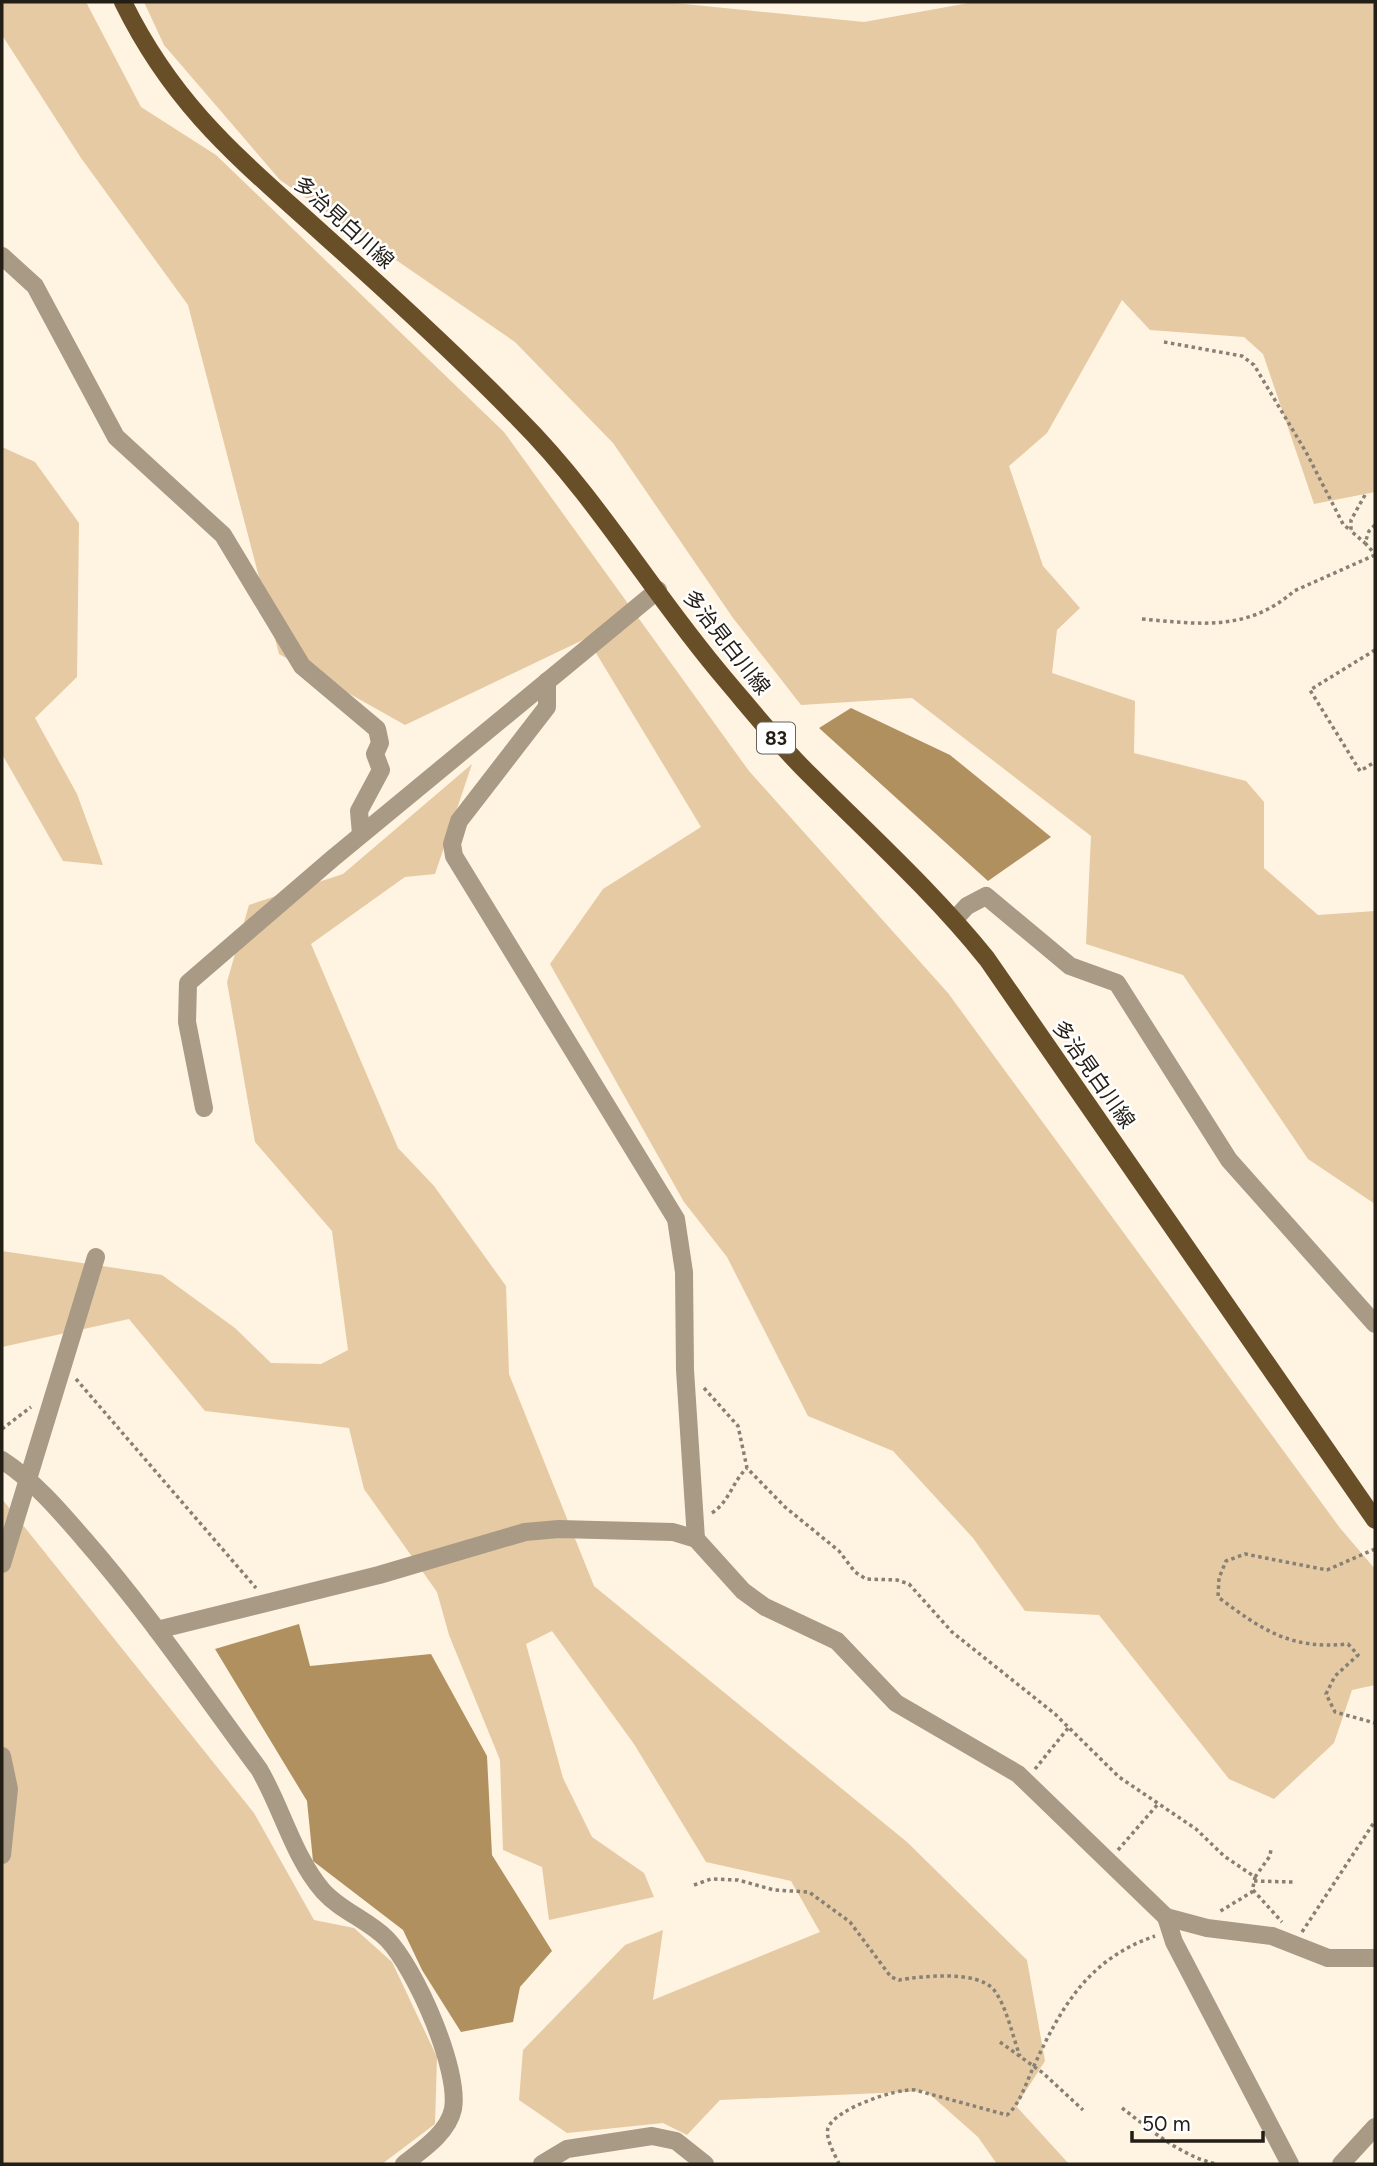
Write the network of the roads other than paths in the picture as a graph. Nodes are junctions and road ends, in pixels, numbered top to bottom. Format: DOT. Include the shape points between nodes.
graph roads {
  1 [pos="123,2"];
  2 [pos="2,256"];
  3 [pos="658,590"];
  4 [pos="547,681"];
  5 [pos="361,834"];
  6 [pos="955,919"];
  7 [pos="204,1108"];
  8 [pos="96,1257"];
  9 [pos="1375,1324"];
  10 [pos="2,1460"];
  11 [pos="1375,1520"];
  12 [pos="695,1531"];
  13 [pos="2,1564"];
  14 [pos="157,1630"];
  15 [pos="2,1756"];
  16 [pos="2,1855"];
  17 [pos="1168,1924"];
  18 [pos="1375,1958"];
  19 [pos="1375,2127"];
  20 [pos="404,2164"];
  21 [pos="542,2164"];
  22 [pos="705,2164"];
  23 [pos="1290,2164"];
  24 [pos="1340,2164"];
  1 -- 3 [label="main road, 多治見白川線 / 83" via="184,102 226,147 390,294 521,421 587,496"];
  2 -- 5 [label="street" via="35,286 116,437 223,535 302,666 377,729 380,743 375,754 381,770 359,811"];
  3 -- 4 [label="street"];
  3 -- 6 [label="main road, 多治見白川線 / 83" via="708,660 777,740"];
  4 -- 5 [label="street"];
  4 -- 12 [label="street" via="547,707 459,821 452,844 454,856 676,1219 684,1272"];
  5 -- 7 [label="street" via="188,983 187,1023"];
  6 -- 9 [label="street" via="986,896 1070,966 1117,983 1228,1160"];
  6 -- 11 [label="main road, 多治見白川線 / 83"];
  8 -- 13 [label="street, bridge"];
  10 -- 14 [label="street" via="47,1497"];
  12 -- 14 [label="street" via="525,1532 379,1575"];
  12 -- 17 [label="street" via="743,1591 765,1607 837,1640 896,1703 1026,1781"];
  14 -- 20 [label="street" via="258,1769 322,1889 339,1907 386,1937 439,2034 452,2084 453,2110 442,2130"];
  15 -- 16 [label="street" via="9,1789"];
  17 -- 18 [label="street" via="1272,1936 1328,1958"];
  17 -- 23 [label="street"];
  19 -- 24 [label="street"];
  21 -- 22 [label="street" via="567,2149 652,2136 676,2141"];
}
